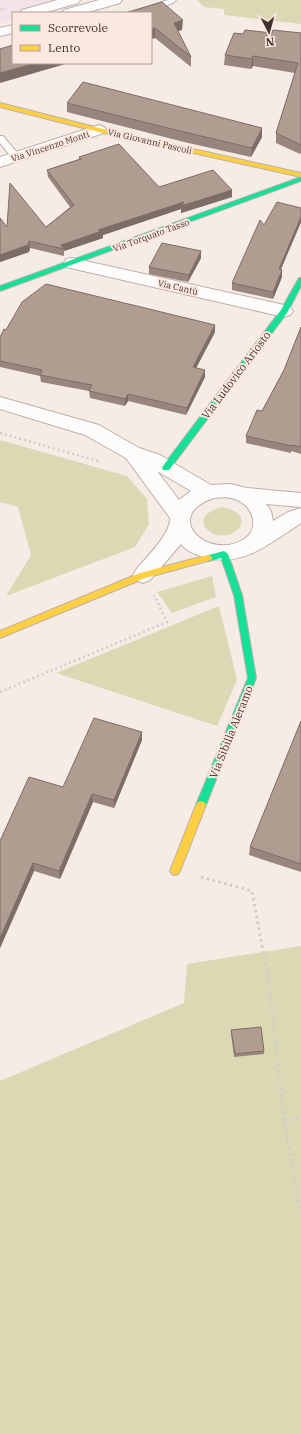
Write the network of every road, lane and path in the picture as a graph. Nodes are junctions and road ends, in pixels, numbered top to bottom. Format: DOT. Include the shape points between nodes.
graph roads {
  1 [pos="74,0"];
  2 [pos="115,0"];
  3 [pos="172,0"];
  4 [pos="31,12"];
  5 [pos="73,12"];
  6 [pos="136,12"];
  7 [pos="12,17"];
  8 [pos="0,20"];
  9 [pos="12,29"];
  10 [pos="0,32"];
  11 [pos="0,105"];
  12 [pos="99,130"];
  13 [pos="0,138"];
  14 [pos="16,157"];
  15 [pos="0,162"];
  16 [pos="301,175"];
  17 [pos="301,179"];
  18 [pos="72,263"];
  19 [pos="301,280"];
  20 [pos="0,289"];
  21 [pos="284,312"];
  22 [pos="0,403"];
  23 [pos="0,433"];
  24 [pos="132,453"];
  25 [pos="102,462"];
  26 [pos="166,468"];
  27 [pos="208,492"];
  28 [pos="245,495"];
  29 [pos="301,500"];
  30 [pos="301,515"];
  31 [pos="180,520"];
  32 [pos="256,542"];
  33 [pos="224,554"];
  34 [pos="143,575"];
  35 [pos="0,635"];
  36 [pos="0,692"];
  37 [pos="175,871"];
  38 [pos="301,1118"];
  39 [pos="284,1120"];
  40 [pos="301,1213"];
  1 -- 4 [label="street"];
  2 -- 5 [label="street"];
  3 -- 6 [label="lane"];
  7 -- 8 [label="street"];
  9 -- 10 [label="street"];
  11 -- 12 [label="street, Via Giovanni Pascoli"];
  12 -- 14 [label="street, Via Vincenzo Monti"];
  12 -- 16 [label="street, Via Giovanni Pascoli"];
  13 -- 14 [label="lane"];
  14 -- 15 [label="street, Via Vincenzo Monti"];
  17 -- 18 [label="street, Via Torquato Tasso"];
  18 -- 20 [label="street, Via Torquato Tasso"];
  18 -- 21 [label="street, Via Cantù"];
  19 -- 21 [label="street, Via Ludovico Ariosto"];
  21 -- 26 [label="street, Via Ludovico Ariosto"];
  22 -- 24 [label="street" via="92,430"];
  23 -- 25 [label="path"];
  24 -- 26 [label="street" via="154,460"];
  24 -- 31 [label="street" via="166,496"];
  26 -- 27 [label="street"];
  27 -- 28 [label="street" via="225,491"];
  27 -- 31 [label="street" via="186,504 181,511"];
  28 -- 29 [label="street"];
  28 -- 32 [label="street" via="257,505 263,515 264,527"];
  30 -- 32 [label="street"];
  31 -- 33 [label="street" via="184,537 191,544 211,553"];
  31 -- 34 [label="street" via="174,538"];
  32 -- 33 [label="street" via="245,550"];
  33 -- 34 [label="street"];
  33 -- 37 [label="street, Via Sibilla Aleramo" via="238,595 252,678"];
  34 -- 35 [label="street"];
  34 -- 36 [label="path" via="168,622"];
  37 -- 39 [label="path" via="252,891 270,989"];
  38 -- 39 [label="path"];
  39 -- 40 [label="path"];
}
